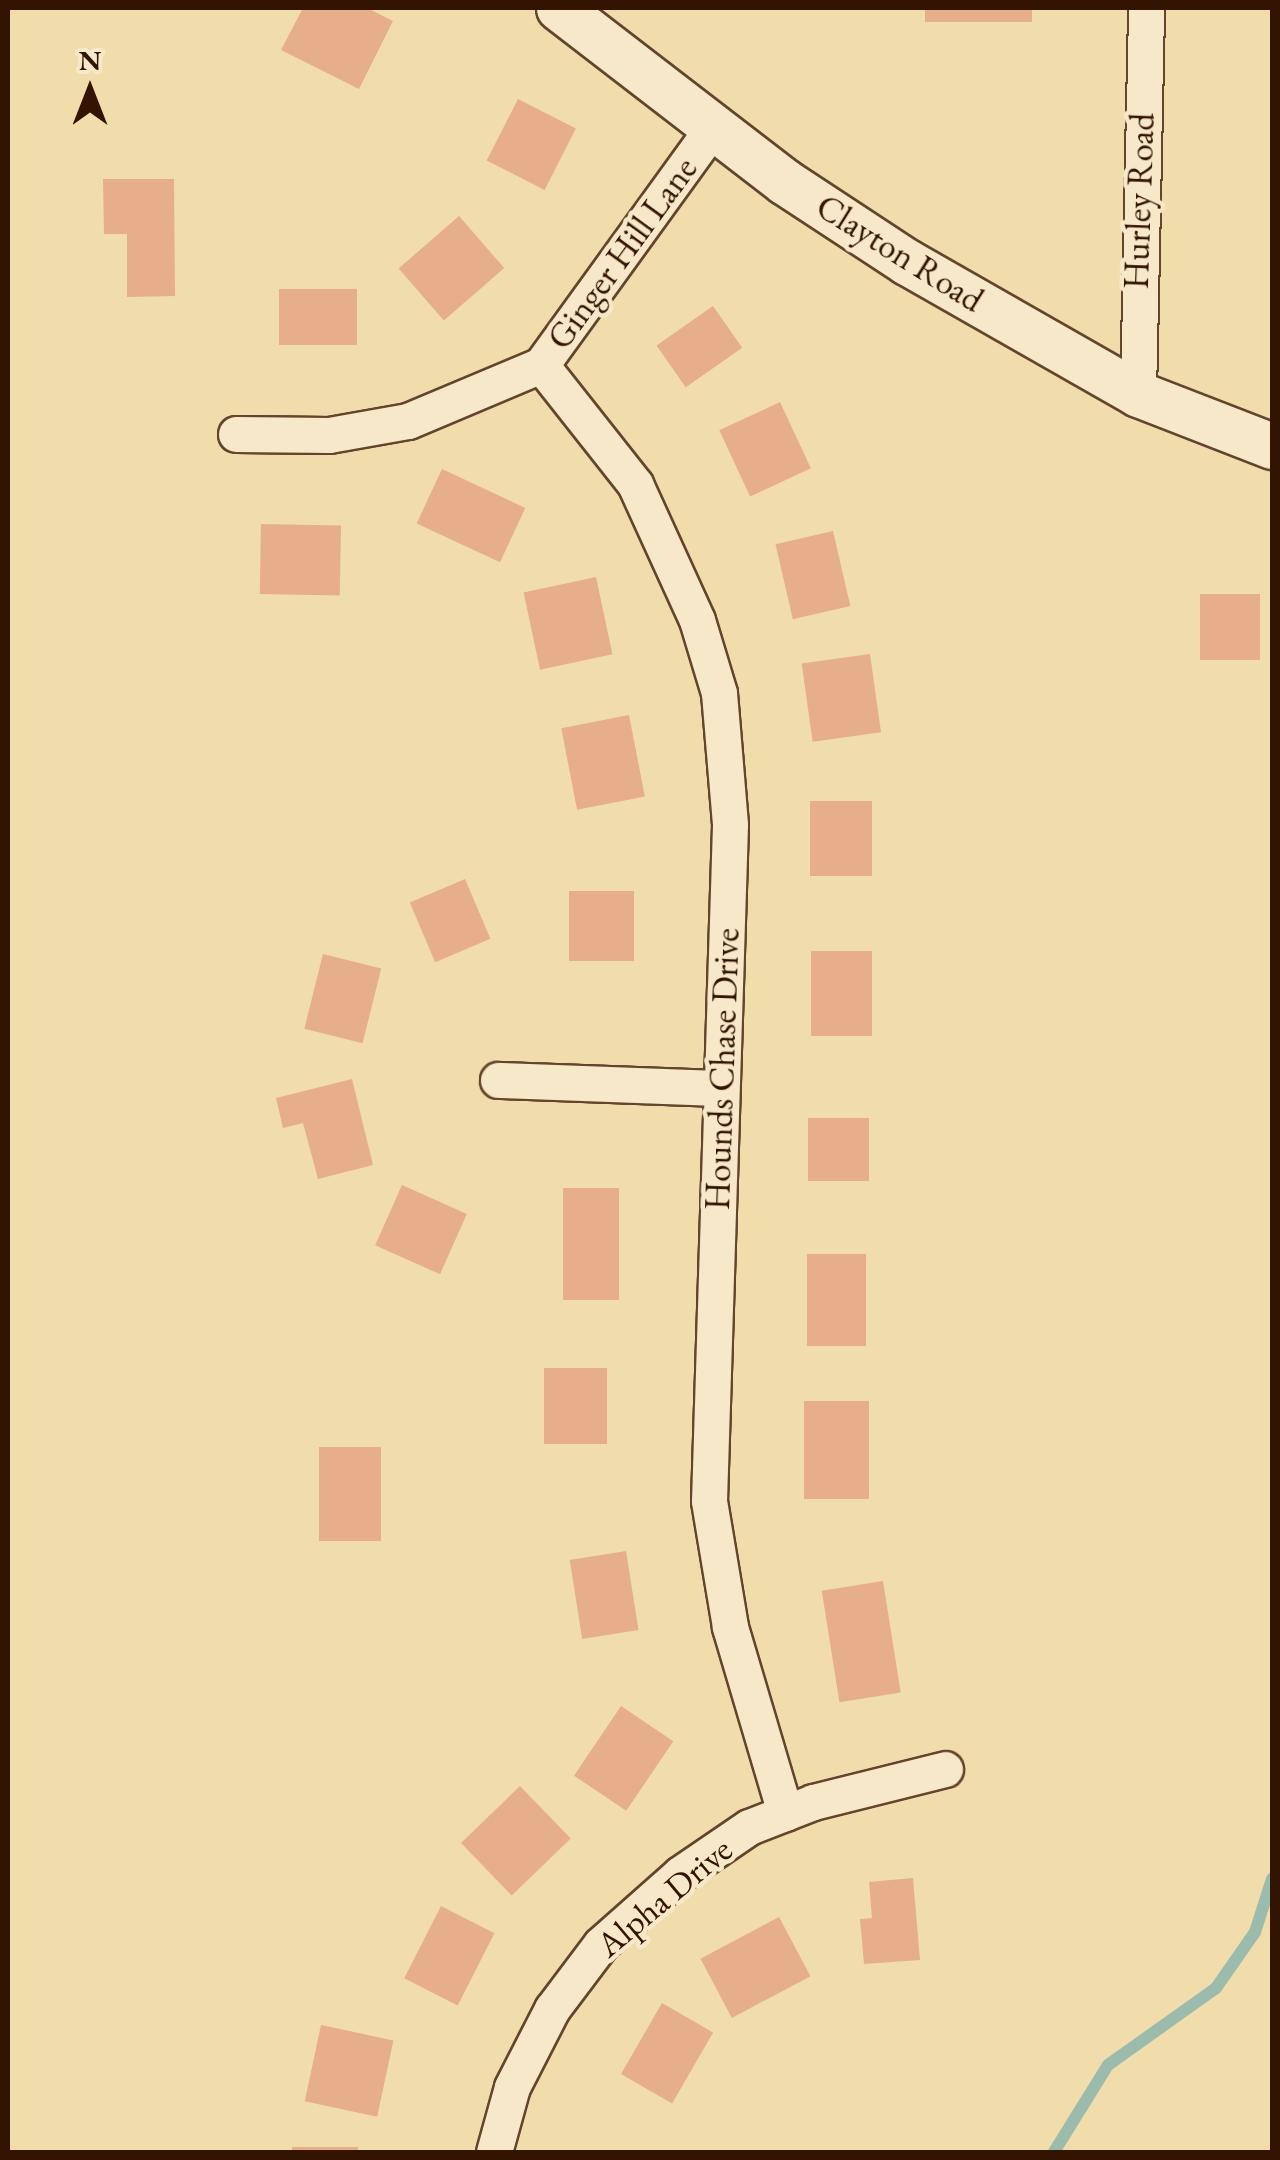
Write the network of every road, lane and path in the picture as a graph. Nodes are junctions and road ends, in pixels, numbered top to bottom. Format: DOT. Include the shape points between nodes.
graph roads {
  1 [pos="559,8"];
  2 [pos="1146,8"];
  3 [pos="714,126"];
  4 [pos="541,365"];
  5 [pos="1138,394"];
  6 [pos="236,434"];
  7 [pos="1272,446"];
  8 [pos="498,1080"];
  9 [pos="721,1088"];
  10 [pos="945,1768"];
  11 [pos="784,1813"];
  12 [pos="494,2152"];
  1 -- 3 [label="street, Clayton Road"];
  2 -- 5 [label="street, Hurley Road"];
  3 -- 4 [label="street, Ginger Hill Lane"];
  3 -- 5 [label="street, Clayton Road" via="907,262"];
  4 -- 6 [label="street, Ginger Hill Lane" via="408,421 330,434"];
  4 -- 9 [label="street, Hounds Chase Drive" via="635,484 698,620 718,693 730,825"];
  5 -- 7 [label="street, Clayton Road"];
  8 -- 9 [label="street"];
  9 -- 11 [label="street, Hounds Chase Drive" via="709,1501 730,1627"];
  10 -- 11 [label="street, Alpha Drive"];
  11 -- 12 [label="street, Alpha Drive" via="749,1827 680,1874 600,1944 552,2009 512,2087"];
}
